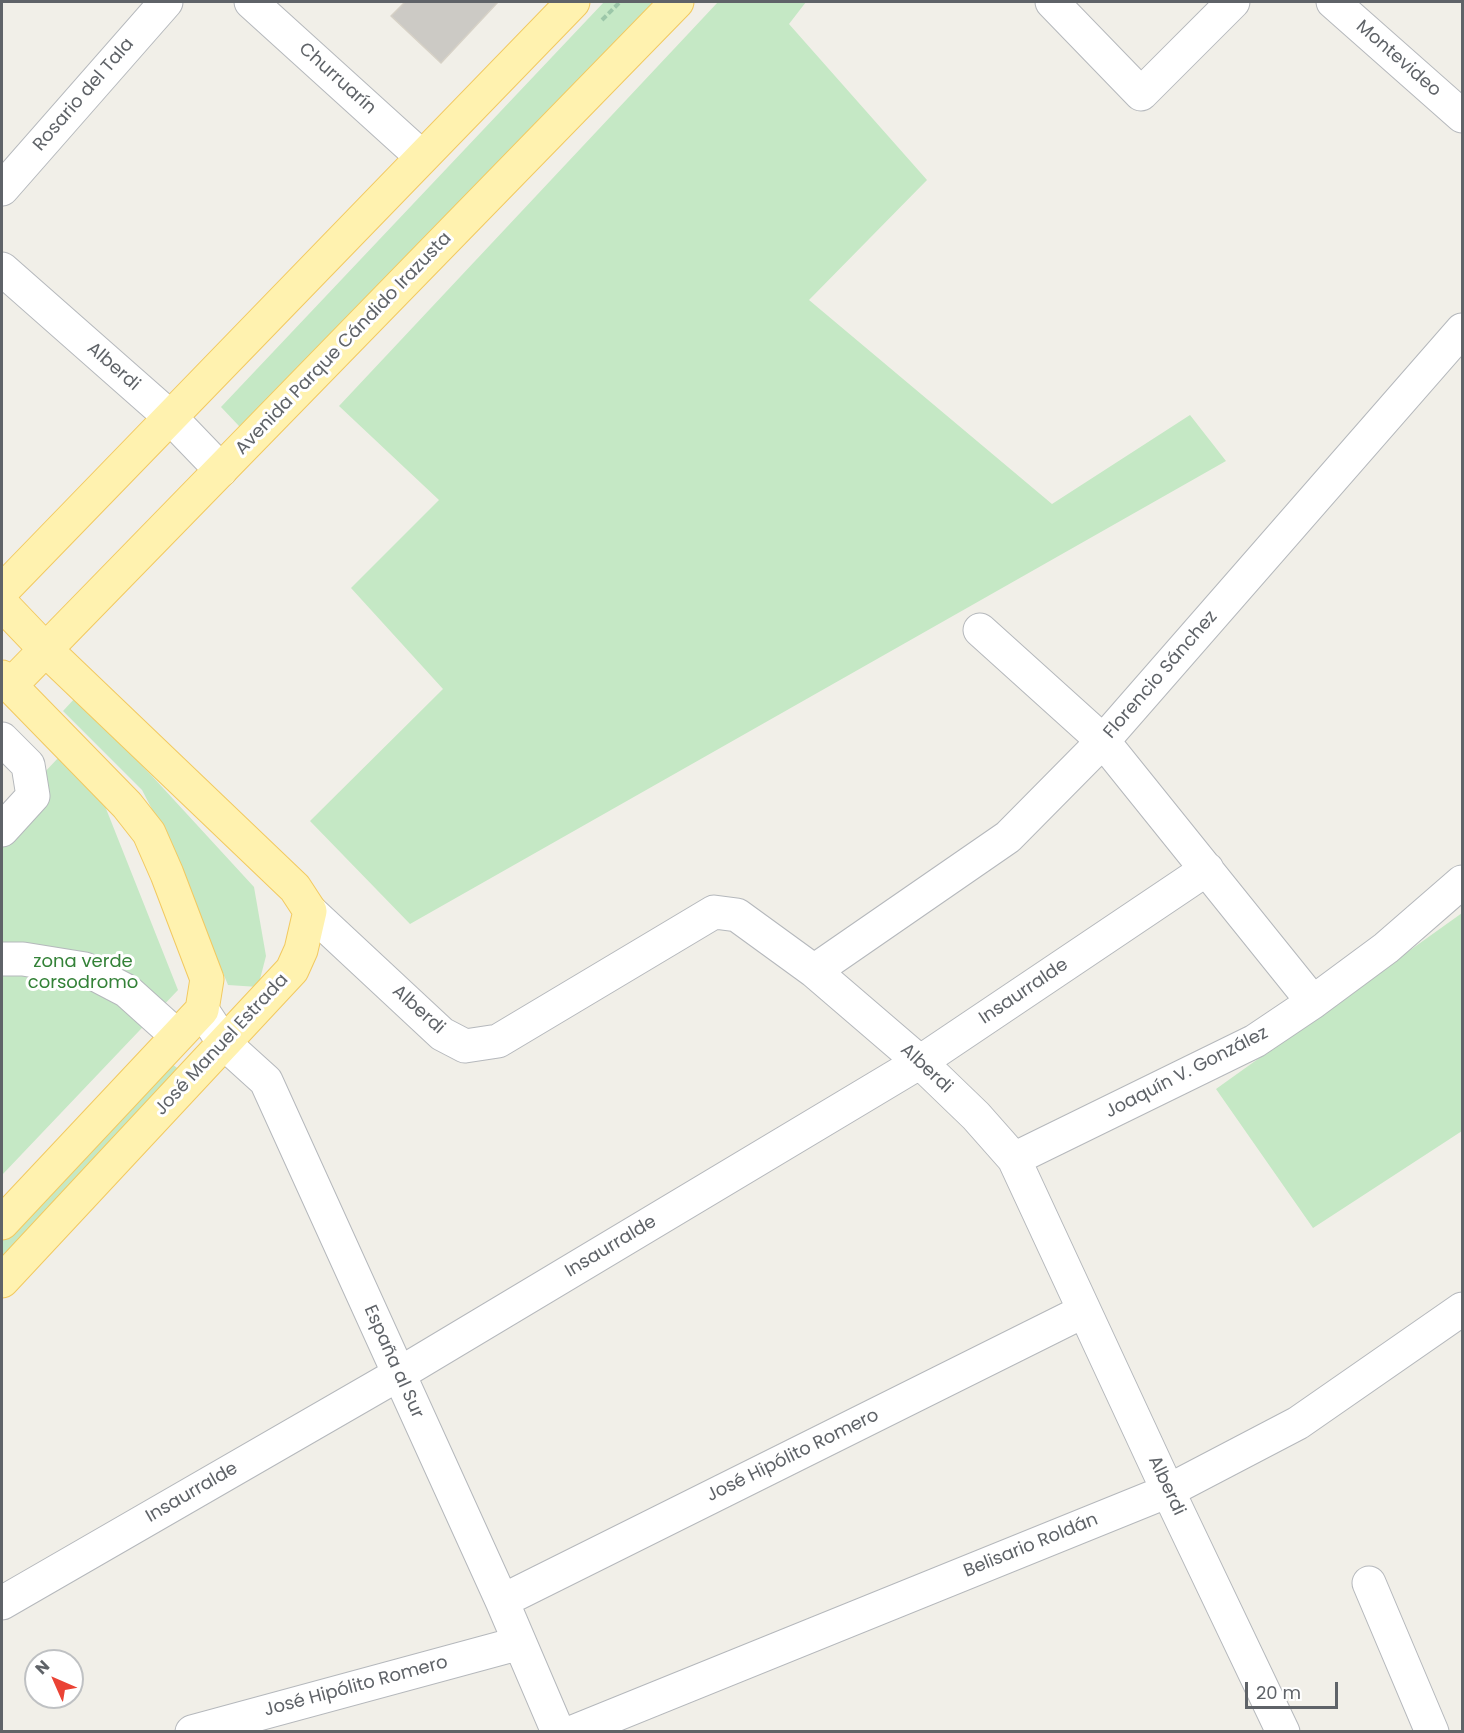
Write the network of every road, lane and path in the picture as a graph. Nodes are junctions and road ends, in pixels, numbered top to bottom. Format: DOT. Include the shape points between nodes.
graph roads {
  1 [pos="166,2"];
  2 [pos="251,2"];
  3 [pos="573,2"];
  4 [pos="677,2"];
  5 [pos="1052,2"];
  6 [pos="1233,2"];
  7 [pos="1333,2"];
  8 [pos="1462,116"];
  9 [pos="422,157"];
  10 [pos="2,189"];
  11 [pos="2,269"];
  12 [pos="1462,330"];
  13 [pos="170,417"];
  14 [pos="221,470"];
  15 [pos="2,591"];
  16 [pos="2,603"];
  17 [pos="980,630"];
  18 [pos="45,649"];
  19 [pos="6,681"];
  20 [pos="2,739"];
  21 [pos="1103,741"];
  22 [pos="2,830"];
  23 [pos="1207,869"];
  24 [pos="1462,882"];
  25 [pos="310,911"];
  26 [pos="2,959"];
  27 [pos="814,971"];
  28 [pos="1313,1002"];
  29 [pos="202,1010"];
  30 [pos="177,1036"];
  31 [pos="224,1042"];
  32 [pos="920,1062"];
  33 [pos="1014,1160"];
  34 [pos="2,1223"];
  35 [pos="2,1281"];
  36 [pos="1462,1309"];
  37 [pos="1084,1311"];
  38 [pos="399,1374"];
  39 [pos="1168,1491"];
  40 [pos="1369,1582"];
  41 [pos="502,1601"];
  42 [pos="2,1603"];
  43 [pos="520,1643"];
  44 [pos="192,1731"];
  45 [pos="558,1731"];
  46 [pos="573,1731"];
  47 [pos="1283,1731"];
  48 [pos="1432,1731"];
  1 -- 10 [label="street, Rosario del Tala"];
  2 -- 9 [label="street, Churruarín"];
  3 -- 9 [label="main road"];
  4 -- 14 [label="main road, Avenida Parque Cándido Irazusta"];
  5 -- 6 [label="street" via="1141,94"];
  7 -- 8 [label="street, Montevideo"];
  9 -- 13 [label="main road"];
  11 -- 13 [label="street, Alberdi"];
  12 -- 21 [label="street, Florencio Sánchez"];
  13 -- 14 [label="street, Alberdi"];
  13 -- 15 [label="main road"];
  14 -- 18 [label="main road, Avenida Parque Cándido Irazusta"];
  16 -- 18 [label="main road"];
  17 -- 21 [label="street"];
  18 -- 19 [label="main road, Avenida Parque Cándido Irazusta"];
  18 -- 25 [label="main road" via="295,888"];
  19 -- 29 [label="main road" via="127,805 149,834 207,979"];
  20 -- 22 [label="street" via="28,765 33,796"];
  21 -- 23 [label="street"];
  21 -- 27 [label="street, Florencio Sánchez" via="1008,837"];
  23 -- 28 [label="street"];
  23 -- 32 [label="street, Insaurralde"];
  24 -- 28 [label="street, Joaquín V. González" via="1386,948"];
  25 -- 27 [label="street, Alberdi" via="442,1034 465,1046 498,1041 714,912 737,915"];
  25 -- 31 [label="main road, José Manuel Estrada" via="292,970"];
  26 -- 30 [label="street" via="85,969 127,991"];
  27 -- 32 [label="street, Alberdi"];
  28 -- 33 [label="street, Joaquín V. González" via="1255,1041"];
  29 -- 30 [label="main road"];
  29 -- 31 [label="street, España al Sur"];
  30 -- 34 [label="main road"];
  31 -- 35 [label="main road, José Manuel Estrada"];
  31 -- 38 [label="street, España al Sur" via="266,1081"];
  32 -- 33 [label="street, Alberdi" via="976,1116"];
  32 -- 38 [label="street, Insaurralde"];
  33 -- 37 [label="street, Alberdi"];
  36 -- 39 [label="street, Belisario Roldán" via="1298,1423"];
  37 -- 39 [label="street, Alberdi"];
  37 -- 41 [label="street, José Hipólito Romero"];
  38 -- 41 [label="street, España al Sur"];
  38 -- 42 [label="street, Insaurralde"];
  39 -- 46 [label="street, Belisario Roldán"];
  39 -- 47 [label="street, Alberdi"];
  40 -- 48 [label="street"];
  41 -- 43 [label="street, España al Sur"];
  43 -- 44 [label="street, José Hipólito Romero"];
  43 -- 45 [label="street, España al Sur"];
}
